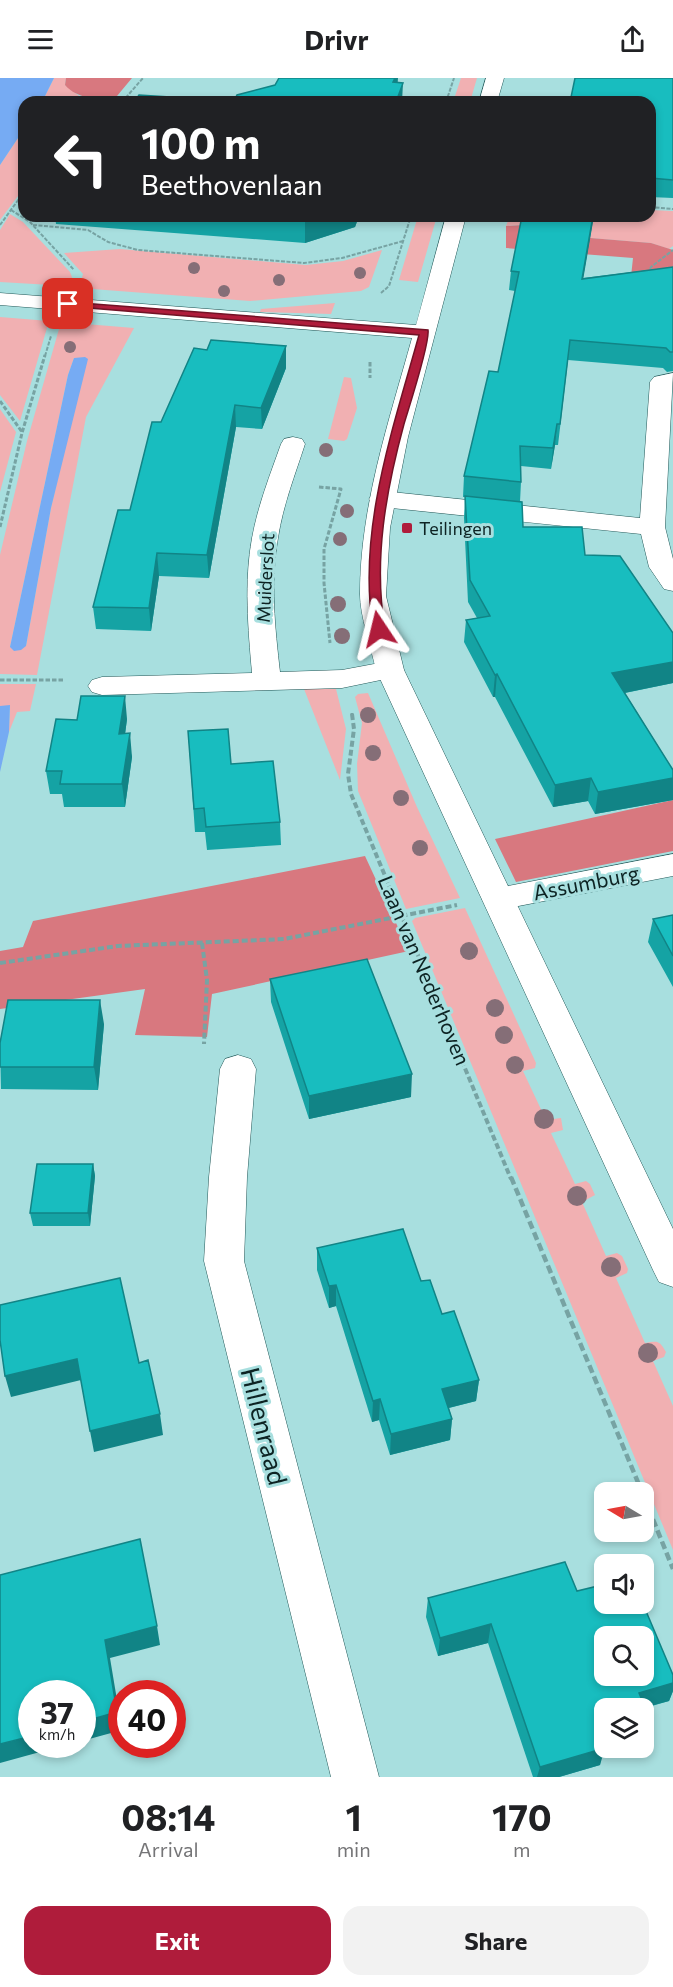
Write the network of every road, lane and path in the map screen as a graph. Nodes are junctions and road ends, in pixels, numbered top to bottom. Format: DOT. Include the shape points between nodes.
graph roads {
  1 [pos="143,78"];
  2 [pos="454,78"];
  3 [pos="495,78"];
  4 [pos="127,96"];
  5 [pos="448,96"];
  6 [pos="490,96"];
  7 [pos="18,200"];
  8 [pos="656,208"];
  9 [pos="673,209"];
  10 [pos="11,210"];
  11 [pos="18,215"];
  12 [pos="29,222"];
  13 [pos="409,222"];
  14 [pos="454,222"];
  15 [pos="0,225"];
  16 [pos="33,225"];
  17 [pos="95,226"];
  18 [pos="88,230"];
  19 [pos="403,241"];
  20 [pos="673,250"];
  21 [pos="77,273"];
  22 [pos="646,280"];
  23 [pos="0,299"];
  24 [pos="53,325"];
  25 [pos="355,327"];
  26 [pos="425,332"];
  27 [pos="673,380"];
  28 [pos="0,401"];
  29 [pos="22,433"];
  30 [pos="293,444"];
  31 [pos="279,484"];
  32 [pos="382,500"];
  33 [pos="0,527"];
  34 [pos="652,527"];
  35 [pos="673,583"];
  36 [pos="390,670"];
  37 [pos="342,678"];
  38 [pos="0,680"];
  39 [pos="267,680"];
  40 [pos="102,686"];
  41 [pos="673,865"];
  42 [pos="498,899"];
  43 [pos="400,916"];
  44 [pos="202,943"];
  45 [pos="0,963"];
  46 [pos="238,1069"];
  47 [pos="673,1270"];
  48 [pos="638,1482"];
  49 [pos="654,1522"];
  50 [pos="673,1569"];
  51 [pos="355,1777"];
  1 -- 4 [label="path"];
  2 -- 5 [label="path"];
  3 -- 6 [label="street"];
  7 -- 10 [label="path"];
  8 -- 9 [label="path"];
  10 -- 11 [label="path"];
  10 -- 15 [label="path"];
  12 -- 16 [label="path"];
  13 -- 19 [label="path"];
  14 -- 26 [label="street"];
  16 -- 18 [label="path"];
  16 -- 21 [label="path"];
  17 -- 18 [label="path"];
  18 -- 19 [label="path" via="108,242 138,250 304,263 348,257"];
  19 -- 25 [label="path" via="386,291 362,305"];
  20 -- 22 [label="path" via="651,267"];
  23 -- 25 [label="street"];
  24 -- 29 [label="path"];
  25 -- 26 [label="street"];
  26 -- 32 [label="street"];
  27 -- 34 [label="street" via="662,382"];
  28 -- 29 [label="path"];
  29 -- 33 [label="path"];
  30 -- 31 [label="street, Muiderslot"];
  31 -- 37 [label="path, Laan van Nederhoven" via="341,489 324,549 324,583 329,640"];
  31 -- 39 [label="street, Muiderslot" via="264,540 261,585"];
  32 -- 34 [label="street"];
  32 -- 36 [label="street" via="373,596"];
  34 -- 35 [label="street" via="662,567"];
  36 -- 37 [label="street"];
  36 -- 42 [label="street"];
  37 -- 39 [label="street"];
  37 -- 43 [label="path, Laan van Nederhoven" via="355,723 348,774 351,794"];
  38 -- 40 [label="path" via="77,680"];
  39 -- 40 [label="street"];
  41 -- 42 [label="street, Assumburg"];
  42 -- 43 [label="path"];
  42 -- 47 [label="street"];
  43 -- 44 [label="path" via="284,939"];
  43 -- 48 [label="path, Laan van Nederhoven"];
  44 -- 45 [label="path" via="118,946"];
  44 -- 46 [label="path" via="207,987 202,1070"];
  46 -- 51 [label="street, Hillenraad" via="224,1261"];
  49 -- 50 [label="path"];
}
